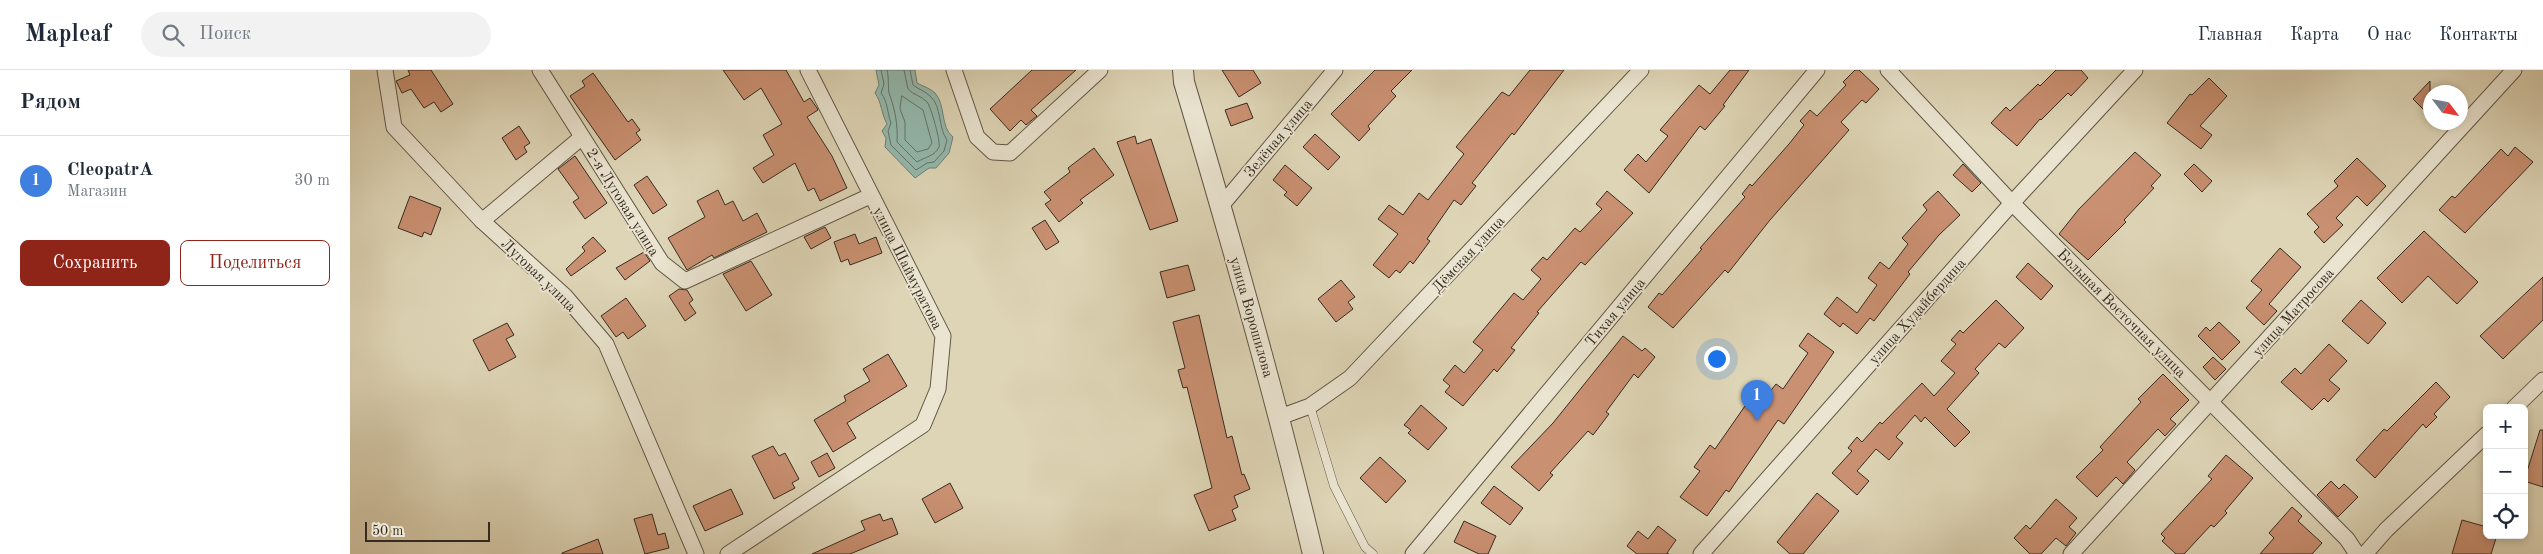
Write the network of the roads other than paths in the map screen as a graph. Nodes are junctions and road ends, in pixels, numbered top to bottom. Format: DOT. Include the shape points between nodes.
graph roads {
  1 [pos="384,70"];
  2 [pos="540,70"];
  3 [pos="808,70"];
  4 [pos="954,70"];
  5 [pos="1100,70"];
  6 [pos="1335,70"];
  7 [pos="1640,70"];
  8 [pos="1817,70"];
  9 [pos="1888,70"];
  10 [pos="2135,70"];
  11 [pos="2514,70"];
  12 [pos="1180,74"];
  13 [pos="582,137"];
  14 [pos="870,196"];
  15 [pos="2012,203"];
  16 [pos="1221,206"];
  17 [pos="482,221"];
  18 [pos="2543,380"];
  19 [pos="2211,402"];
  20 [pos="2518,404"];
  21 [pos="1310,406"];
  22 [pos="1280,417"];
  23 [pos="2483,438"];
  24 [pos="696,554"];
  25 [pos="728,554"];
  26 [pos="1313,554"];
  27 [pos="1373,554"];
  28 [pos="1413,554"];
  29 [pos="1701,554"];
  30 [pos="2072,554"];
  31 [pos="2356,554"];
  32 [pos="2365,554"];
  1 -- 17 [label="street, Луговая улица" via="394,127"];
  2 -- 13 [label="street, 2-я Луговая улица"];
  3 -- 14 [label="street, улица Шаймуратова"];
  4 -- 5 [label="street" via="978,137 993,152 1010,153"];
  6 -- 16 [label="street, Зелёная улица"];
  7 -- 21 [label="street, Дёмская улица" via="1350,378"];
  8 -- 28 [label="street, Тихая улица"];
  9 -- 15 [label="street, Большая Восточная улица"];
  10 -- 15 [label="street, улица Худайбердина"];
  11 -- 19 [label="street, улица Матросова"];
  12 -- 16 [label="street, улица Ворошилова"];
  13 -- 14 [label="street, 2-я Луговая улица" via="662,263 685,281"];
  13 -- 17 [label="street"];
  14 -- 25 [label="street, улица Шаймуратова" via="942,336 938,389 923,425"];
  15 -- 19 [label="street, Большая Восточная улица"];
  15 -- 29 [label="street, улица Худайбердина"];
  16 -- 22 [label="street, улица Ворошилова"];
  17 -- 24 [label="street, Луговая улица" via="565,296 606,344"];
  18 -- 20 [label="street"];
  19 -- 30 [label="street, улица Матросова"];
  19 -- 31 [label="street, Большая Восточная улица" via="2348,539"];
  21 -- 22 [label="street, Дёмская улица"];
  21 -- 27 [label="lane" via="1334,486"];
  22 -- 26 [label="street, улица Ворошилова"];
  23 -- 32 [label="street"];
}
